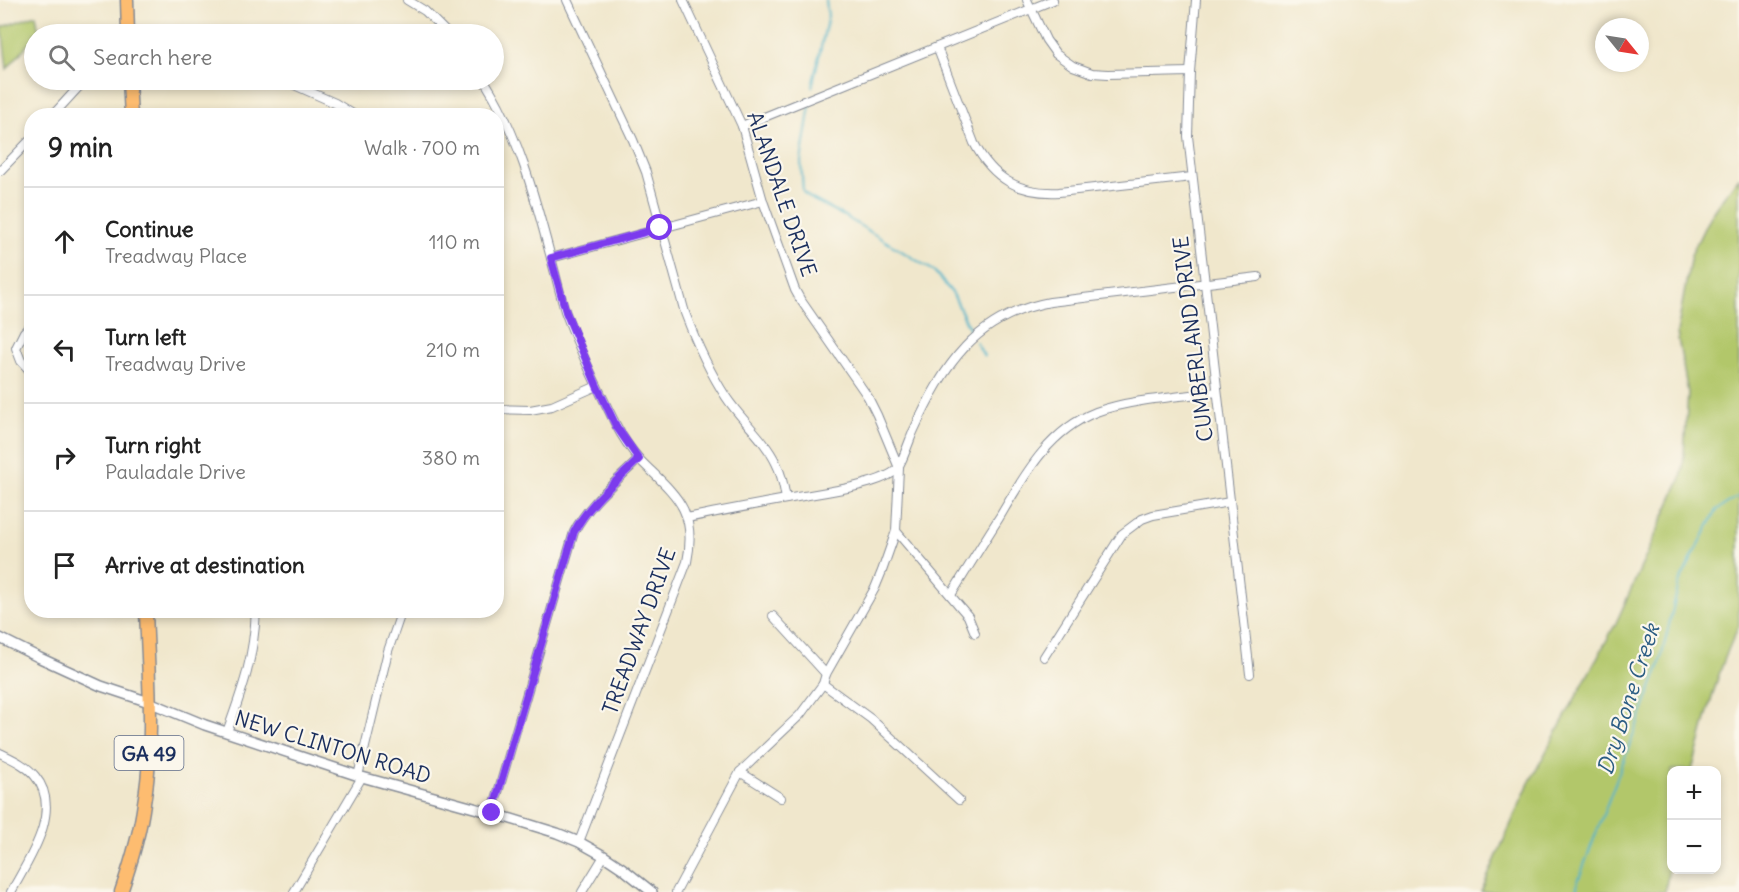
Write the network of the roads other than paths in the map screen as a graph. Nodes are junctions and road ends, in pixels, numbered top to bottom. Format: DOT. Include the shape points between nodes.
graph roads {
  1 [pos="127,0"];
  2 [pos="406,0"];
  3 [pos="567,0"];
  4 [pos="683,0"];
  5 [pos="1027,0"];
  6 [pos="1053,0"];
  7 [pos="1196,0"];
  8 [pos="1031,9"];
  9 [pos="128,24"];
  10 [pos="437,24"];
  11 [pos="937,47"];
  12 [pos="1190,72"];
  13 [pos="76,90"];
  14 [pos="130,90"];
  15 [pos="306,90"];
  16 [pos="490,90"];
  17 [pos="59,108"];
  18 [pos="131,108"];
  19 [pos="343,108"];
  20 [pos="500,108"];
  21 [pos="504,116"];
  22 [pos="742,126"];
  23 [pos="24,146"];
  24 [pos="0,171"];
  25 [pos="1192,177"];
  26 [pos="763,201"];
  27 [pos="660,228"];
  28 [pos="551,258"];
  29 [pos="1258,277"];
  30 [pos="1205,284"];
  31 [pos="24,332"];
  32 [pos="24,364"];
  33 [pos="597,386"];
  34 [pos="1217,392"];
  35 [pos="504,409"];
  36 [pos="639,459"];
  37 [pos="899,468"];
  38 [pos="786,499"];
  39 [pos="1230,502"];
  40 [pos="687,518"];
  41 [pos="896,531"];
  42 [pos="951,595"];
  43 [pos="773,616"];
  44 [pos="146,618"];
  45 [pos="256,618"];
  46 [pos="399,618"];
  47 [pos="975,633"];
  48 [pos="0,638"];
  49 [pos="1044,657"];
  50 [pos="826,674"];
  51 [pos="1250,674"];
  52 [pos="823,684"];
  53 [pos="149,702"];
  54 [pos="226,732"];
  55 [pos="0,753"];
  56 [pos="740,772"];
  57 [pos="360,776"];
  58 [pos="781,798"];
  59 [pos="959,800"];
  60 [pos="492,813"];
  61 [pos="579,842"];
  62 [pos="604,856"];
  63 [pos="11,892"];
  64 [pos="121,892"];
  65 [pos="294,892"];
  66 [pos="582,892"];
  67 [pos="652,892"];
  68 [pos="676,892"];
  1 -- 9 [label="main road"];
  2 -- 10 [label="street"];
  3 -- 27 [label="street" via="633,140 646,172"];
  4 -- 22 [label="street, ALANDALE DRIVE"];
  5 -- 8 [label="street"];
  6 -- 8 [label="street"];
  7 -- 12 [label="street, CUMBERLAND DRIVE"];
  8 -- 11 [label="street"];
  8 -- 12 [label="street" via="1056,54 1073,66 1108,74"];
  11 -- 22 [label="street"];
  11 -- 25 [label="street" via="977,150 1006,181 1041,193"];
  12 -- 25 [label="street, CUMBERLAND DRIVE"];
  13 -- 17 [label="street"];
  14 -- 18 [label="main road"];
  15 -- 19 [label="street"];
  16 -- 20 [label="street, TREADWAY DRIVE"];
  21 -- 28 [label="street, TREADWAY DRIVE"];
  22 -- 26 [label="street, ALANDALE DRIVE"];
  23 -- 24 [label="street"];
  25 -- 30 [label="street, CUMBERLAND DRIVE"];
  26 -- 27 [label="street"];
  26 -- 37 [label="street, ALANDALE DRIVE" via="800,299 868,397"];
  27 -- 28 [label="street"];
  27 -- 38 [label="street" via="694,336 725,396 773,457"];
  28 -- 33 [label="street, TREADWAY DRIVE" via="566,312"];
  29 -- 30 [label="street"];
  30 -- 34 [label="street, CUMBERLAND DRIVE"];
  30 -- 37 [label="street" via="1050,302 995,321 968,343 944,374"];
  31 -- 32 [label="street" via="16,348"];
  33 -- 35 [label="street" via="552,406"];
  33 -- 36 [label="street, TREADWAY DRIVE" via="616,426"];
  34 -- 39 [label="street, CUMBERLAND DRIVE"];
  34 -- 42 [label="street" via="1108,408 1055,437 1034,461"];
  36 -- 40 [label="street, TREADWAY DRIVE" via="670,488"];
  36 -- 60 [label="street" via="581,518 574,532"];
  37 -- 38 [label="street" via="872,481"];
  37 -- 41 [label="street, ALANDALE DRIVE"];
  38 -- 40 [label="street"];
  39 -- 49 [label="street" via="1153,515 1122,534"];
  39 -- 51 [label="street, CUMBERLAND DRIVE"];
  40 -- 61 [label="street, TREADWAY DRIVE" via="687,562"];
  41 -- 42 [label="street"];
  41 -- 50 [label="street, ALANDALE DRIVE" via="874,588"];
  42 -- 47 [label="street" via="968,616"];
  43 -- 50 [label="street"];
  44 -- 53 [label="main road, GA 49"];
  45 -- 54 [label="street" via="251,660"];
  46 -- 57 [label="street"];
  48 -- 53 [label="street, NEW CLINTON ROAD" via="101,686"];
  50 -- 52 [label="street, ALANDALE DRIVE"];
  52 -- 56 [label="street, ALANDALE DRIVE" via="800,715"];
  52 -- 59 [label="street" via="871,719"];
  53 -- 54 [label="street, NEW CLINTON ROAD"];
  53 -- 64 [label="main road, GA 49" via="145,803"];
  54 -- 57 [label="street, NEW CLINTON ROAD"];
  55 -- 63 [label="street" via="36,777 45,806 39,841"];
  56 -- 58 [label="street"];
  56 -- 68 [label="street, ALANDALE DRIVE"];
  57 -- 60 [label="street, NEW CLINTON ROAD"];
  57 -- 65 [label="street"];
  60 -- 61 [label="street, NEW CLINTON ROAD"];
  61 -- 62 [label="street, NEW CLINTON ROAD"];
  62 -- 66 [label="street"];
  62 -- 67 [label="street, NEW CLINTON ROAD"];
}
